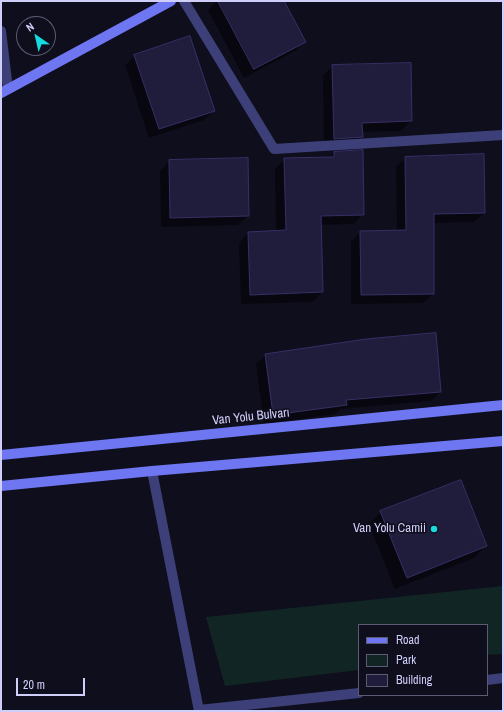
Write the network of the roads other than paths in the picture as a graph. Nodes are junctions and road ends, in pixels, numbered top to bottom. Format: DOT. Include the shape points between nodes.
graph roads {
  1 [pos="171,1"];
  2 [pos="184,1"];
  3 [pos="1,31"];
  4 [pos="5,91"];
  5 [pos="503,135"];
  6 [pos="503,405"];
  7 [pos="503,441"];
  8 [pos="1,455"];
  9 [pos="152,471"];
  10 [pos="1,486"];
  11 [pos="503,678"];
  12 [pos="488,680"];
  13 [pos="358,693"];
  14 [pos="199,711"];
  1 -- 4 [label="main road"];
  2 -- 5 [label="street" via="274,149"];
  3 -- 4 [label="street"];
  6 -- 8 [label="main road, Van Yolu Bulvarı"];
  7 -- 9 [label="main road"];
  9 -- 10 [label="main road"];
  9 -- 14 [label="street"];
  11 -- 12 [label="street"];
  13 -- 14 [label="street"];
}
